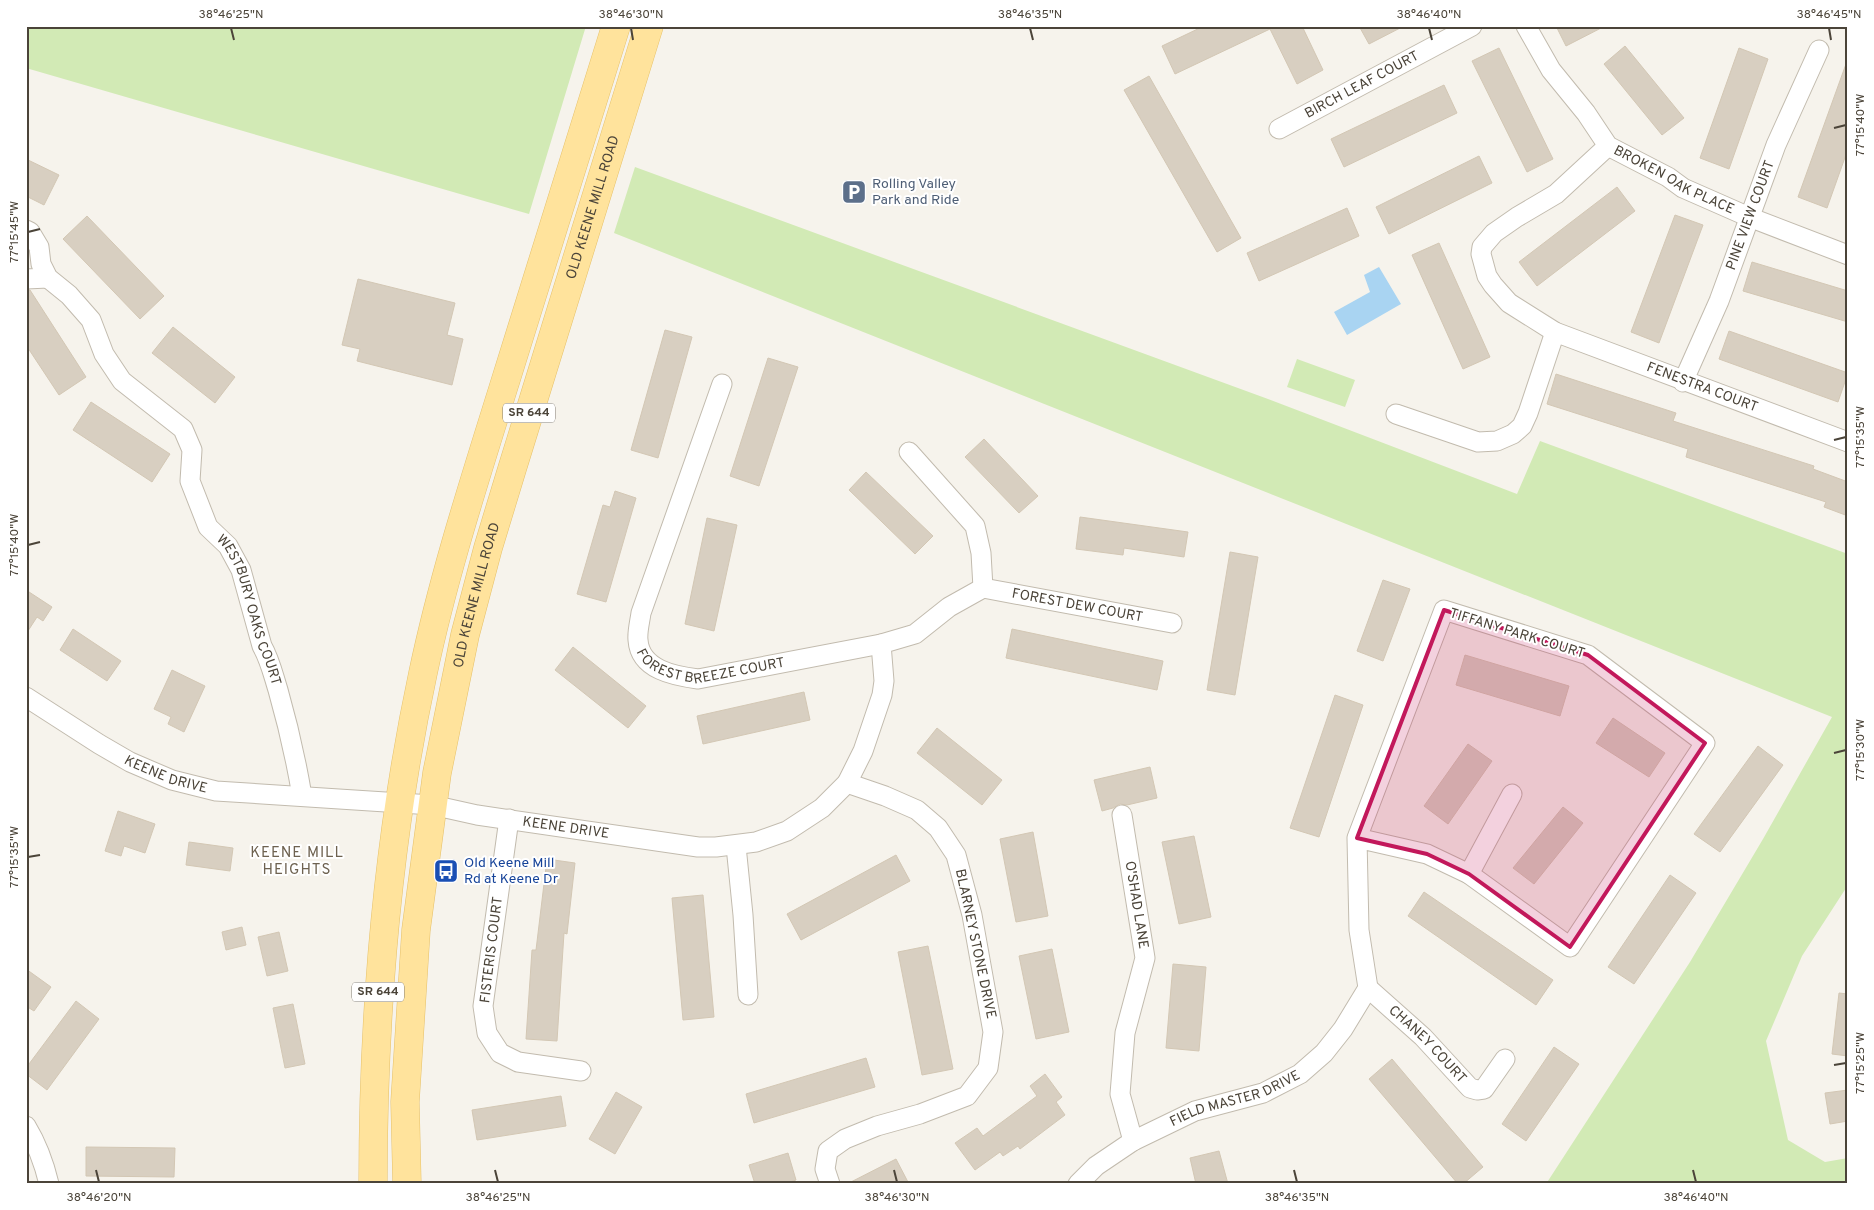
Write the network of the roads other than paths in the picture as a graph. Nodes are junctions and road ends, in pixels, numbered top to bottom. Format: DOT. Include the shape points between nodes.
graph roads {
  1 [pos="616,26"];
  2 [pos="650,26"];
  3 [pos="1472,26"];
  4 [pos="1526,26"];
  5 [pos="1819,50"];
  6 [pos="1278,129"];
  7 [pos="1608,146"];
  8 [pos="1750,217"];
  9 [pos="26,230"];
  10 [pos="1848,255"];
  11 [pos="48,278"];
  12 [pos="26,279"];
  13 [pos="1555,332"];
  14 [pos="1683,382"];
  15 [pos="722,384"];
  16 [pos="1396,414"];
  17 [pos="1848,442"];
  18 [pos="908,452"];
  19 [pos="983,588"];
  20 [pos="1172,623"];
  21 [pos="881,644"];
  22 [pos="26,697"];
  23 [pos="847,783"];
  24 [pos="1512,794"];
  25 [pos="302,796"];
  26 [pos="400,802"];
  27 [pos="432,806"];
  28 [pos="1122,815"];
  29 [pos="509,819"];
  30 [pos="1358,838"];
  31 [pos="736,846"];
  32 [pos="1469,874"];
  33 [pos="1368,988"];
  34 [pos="748,995"];
  35 [pos="1505,1060"];
  36 [pos="581,1071"];
  37 [pos="26,1126"];
  38 [pos="1133,1141"];
  39 [pos="49,1184"];
  40 [pos="373,1184"];
  41 [pos="407,1184"];
  42 [pos="830,1184"];
  43 [pos="1078,1184"];
  1 -- 26 [label="main road, SR 644" via="438,607"];
  2 -- 27 [label="main road, OLD KEENE MILL ROAD / SR 644" via="488,548 465,635"];
  3 -- 6 [label="street, BIRCH LEAF COURT"];
  4 -- 7 [label="street, BROKEN OAK PLACE" via="1551,70"];
  5 -- 8 [label="street, PINE VIEW COURT" via="1776,145"];
  7 -- 8 [label="street, BROKEN OAK PLACE" via="1683,188"];
  7 -- 13 [label="street, FENESTRA COURT" via="1556,194 1494,233 1482,246 1487,276 1493,285 1509,303"];
  8 -- 10 [label="street, BROKEN OAK PLACE"];
  8 -- 14 [label="street, PINE VIEW COURT" via="1719,301"];
  9 -- 11 [label="street" via="39,248 41,264"];
  11 -- 12 [label="street"];
  11 -- 25 [label="street, WESTBURY OAKS COURT" via="70,294 91,320 104,354 122,381 183,428 192,450 190,481 208,527 228,546 242,570 262,646 282,702"];
  13 -- 14 [label="street, FENESTRA COURT"];
  13 -- 16 [label="street" via="1528,413 1522,426 1513,434 1497,441 1478,442"];
  14 -- 17 [label="street, FENESTRA COURT"];
  15 -- 21 [label="street, FOREST BREEZE COURT" via="641,613 638,640 643,657 655,667 676,676 698,678"];
  18 -- 19 [label="street" via="974,526 981,553"];
  19 -- 20 [label="street, FOREST DEW COURT"];
  19 -- 21 [label="street" via="949,607 915,634"];
  21 -- 23 [label="street, KEENE DRIVE" via="882,695 863,751"];
  22 -- 25 [label="street, KEENE DRIVE" via="122,758 172,780 216,791"];
  23 -- 31 [label="street, KEENE DRIVE" via="822,808 787,831"];
  23 -- 42 [label="street, BLARNEY STONE DRIVE" via="917,810 938,828 956,855 972,915 993,1032 988,1068 968,1096 845,1139 828,1151 825,1169"];
  24 -- 32 [label="street"];
  25 -- 26 [label="street, KEENE DRIVE"];
  26 -- 27 [label="street, KEENE DRIVE"];
  26 -- 40 [label="main road, SR 644" via="378,993"];
  27 -- 29 [label="street, KEENE DRIVE"];
  27 -- 41 [label="main road, OLD KEENE MILL ROAD / SR 644" via="416,930 409,1019 405,1102"];
  28 -- 38 [label="street, O'SHAD LANE" via="1145,958 1126,1032 1120,1094"];
  29 -- 31 [label="street, KEENE DRIVE" via="698,847"];
  29 -- 36 [label="street, FISTERIS COURT" via="483,1006 487,1033 500,1053 518,1062"];
  30 -- 32 [label="street, TIFFANY PARK COURT" via="1427,854"];
  30 -- 32 [label="street, TIFFANY PARK COURT" via="1444,610 1588,655 1705,743 1570,947"];
  30 -- 33 [label="street, TIFFANY PARK COURT" via="1359,930"];
  31 -- 34 [label="street"];
  33 -- 35 [label="street, CHANEY COURT" via="1423,1037 1470,1088 1484,1089"];
  33 -- 38 [label="street, FIELD MASTER DRIVE" via="1324,1053 1300,1074 1263,1093 1195,1111"];
  37 -- 39 [label="street" via="46,1168"];
  38 -- 43 [label="street, FIELD MASTER DRIVE" via="1096,1166"];
}
